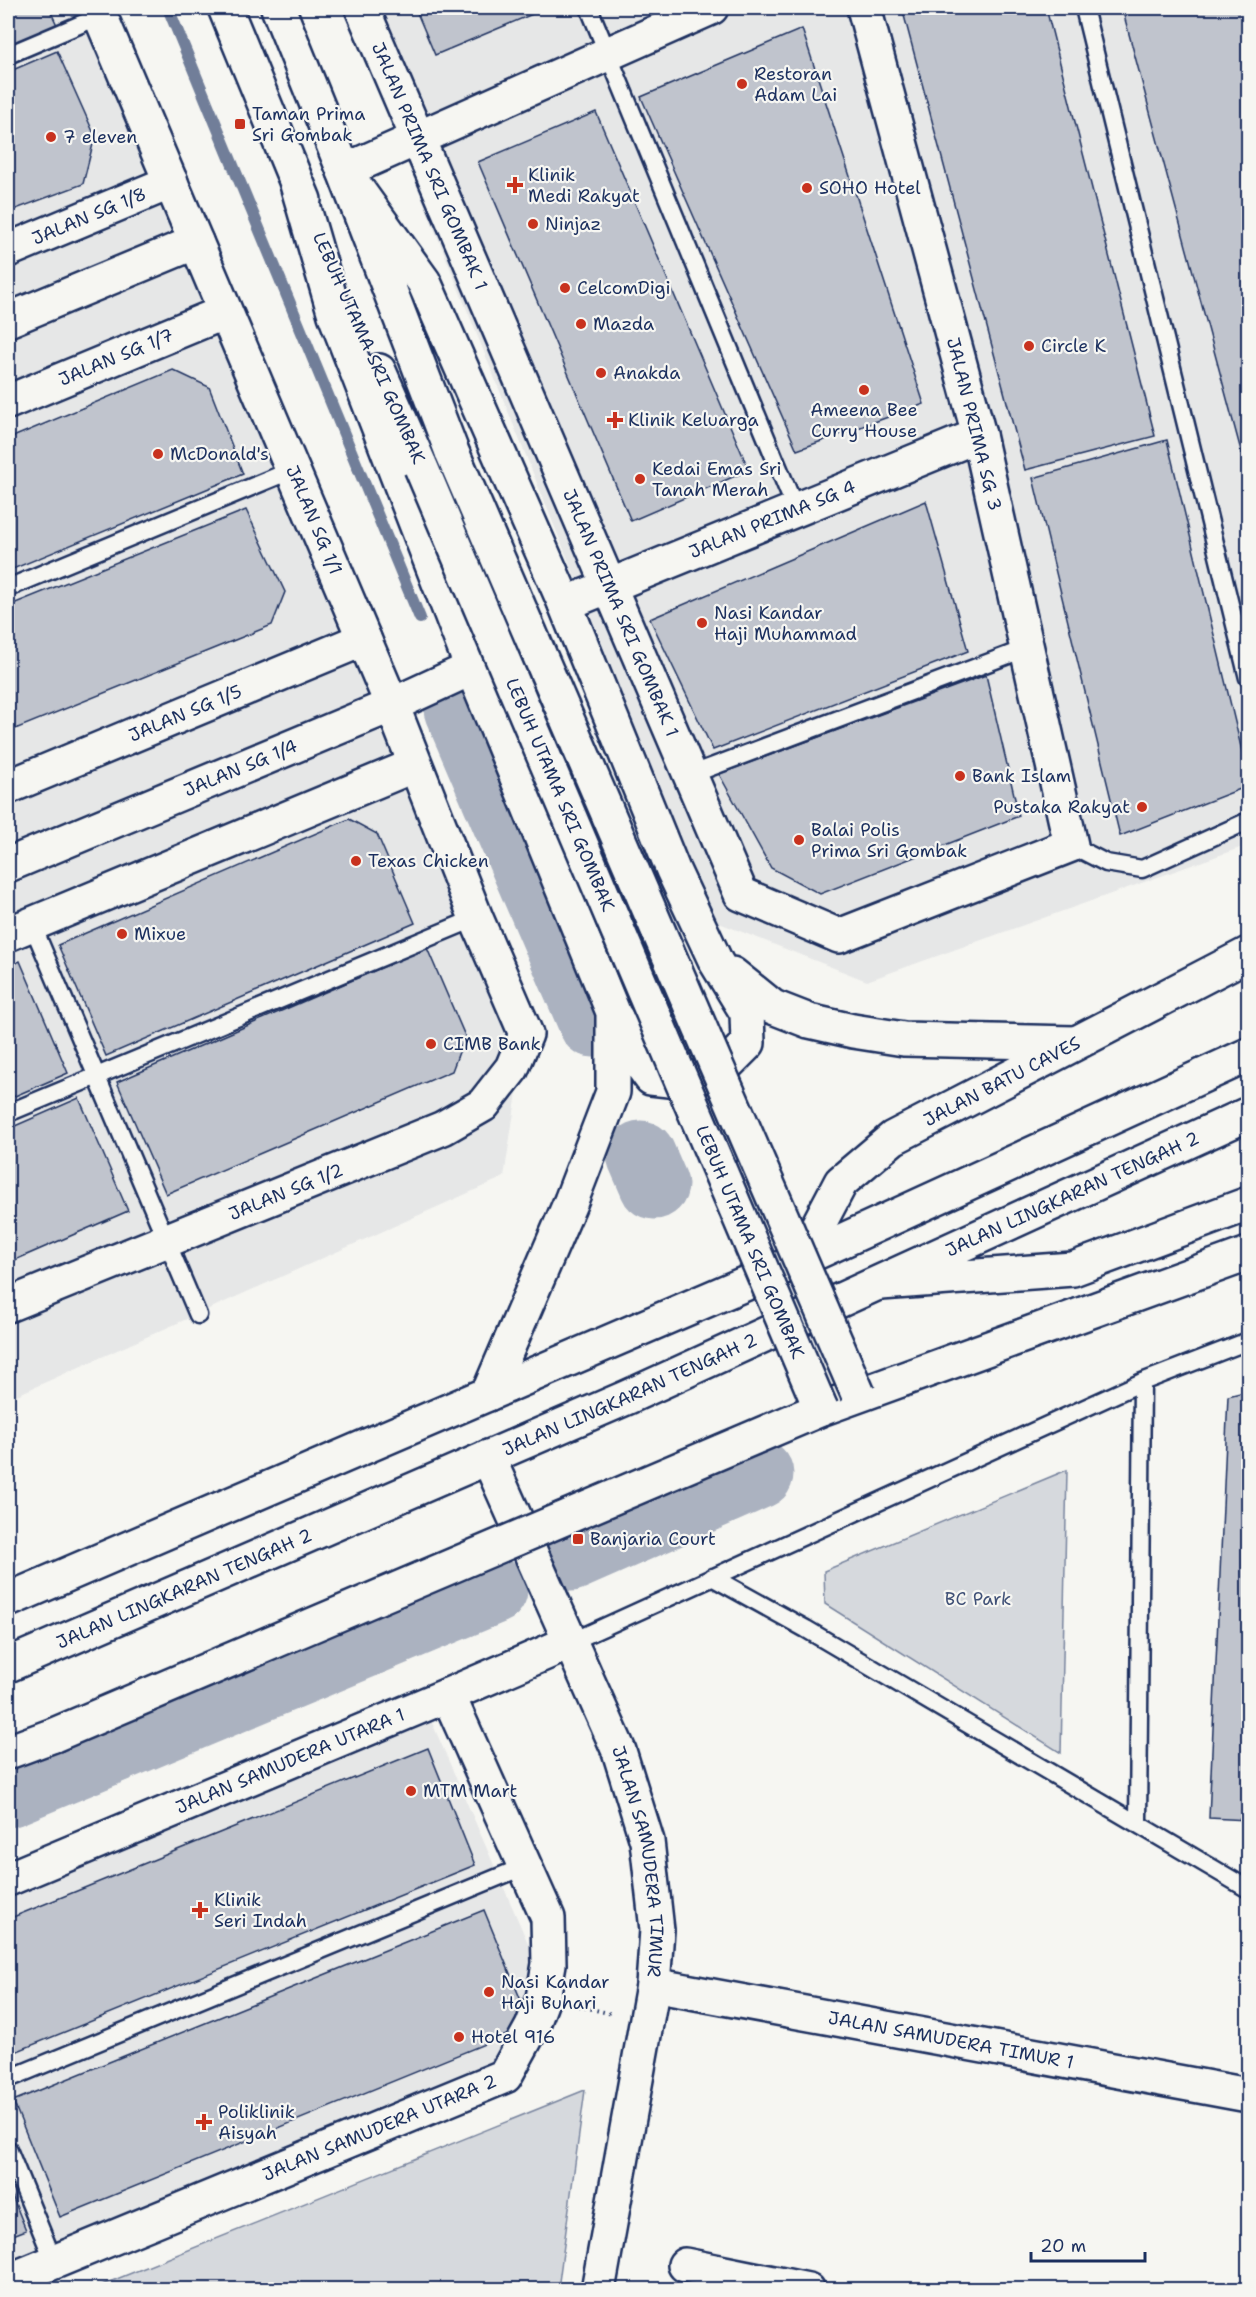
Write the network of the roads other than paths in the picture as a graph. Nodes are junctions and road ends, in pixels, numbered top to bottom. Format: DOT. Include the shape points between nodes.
graph roads {
  1 [pos="225,8"];
  2 [pos="278,8"];
  3 [pos="362,8"];
  4 [pos="589,8"];
  5 [pos="711,8"];
  6 [pos="864,8"];
  7 [pos="1084,8"];
  8 [pos="99,12"];
  9 [pos="608,53"];
  10 [pos="8,55"];
  11 [pos="417,138"];
  12 [pos="344,171"];
  13 [pos="296,181"];
  14 [pos="171,182"];
  15 [pos="196,242"];
  16 [pos="8,250"];
  17 [pos="225,312"];
  18 [pos="8,320"];
  19 [pos="8,402"];
  20 [pos="979,435"];
  21 [pos="292,470"];
  22 [pos="796,510"];
  23 [pos="610,587"];
  24 [pos="8,588"];
  25 [pos="565,604"];
  26 [pos="364,639"];
  27 [pos="1027,648"];
  28 [pos="472,668"];
  29 [pos="1248,678"];
  30 [pos="392,705"];
  31 [pos="415,765"];
  32 [pos="690,775"];
  33 [pos="8,787"];
  34 [pos="1248,821"];
  35 [pos="1071,845"];
  36 [pos="8,865"];
  37 [pos="476,918"];
  38 [pos="20,929"];
  39 [pos="1248,954"];
  40 [pos="716,962"];
  41 [pos="613,1012"];
  42 [pos="526,1034"];
  43 [pos="1075,1043"];
  44 [pos="1248,1055"];
  45 [pos="97,1076"];
  46 [pos="8,1113"];
  47 [pos="1248,1114"];
  48 [pos="1248,1204"];
  49 [pos="166,1240"];
  50 [pos="1248,1254"];
  51 [pos="801,1260"];
  52 [pos="876,1283"];
  53 [pos="8,1305"];
  54 [pos="198,1315"];
  55 [pos="1248,1341"];
  56 [pos="1142,1382"];
  57 [pos="488,1394"];
  58 [pos="858,1394"];
  59 [pos="821,1409"];
  60 [pos="488,1457"];
  61 [pos="712,1577"];
  62 [pos="8,1600"];
  63 [pos="571,1642"];
  64 [pos="8,1665"];
  65 [pos="448,1695"];
  66 [pos="8,1752"];
  67 [pos="1138,1823"];
  68 [pos="525,1866"];
  69 [pos="8,1879"];
  70 [pos="1248,1888"];
  71 [pos="653,1985"];
  72 [pos="8,2079"];
  73 [pos="1248,2095"];
  74 [pos="8,2149"];
  75 [pos="54,2262"];
  76 [pos="685,2265"];
  77 [pos="8,2281"];
  78 [pos="598,2289"];
  79 [pos="808,2289"];
  1 -- 13 [label="main road, LEBUH UTAMA SRI GOMBAK"];
  2 -- 12 [label="main road, LEBUH UTAMA SRI GOMBAK"];
  3 -- 11 [label="main road, JALAN PRIMA SRI GOMBAK 1"];
  4 -- 9 [label="lane"];
  5 -- 9 [label="main road"];
  6 -- 20 [label="main road, JALAN PRIMA SG 3"];
  7 -- 29 [label="lane"];
  8 -- 10 [label="lane"];
  8 -- 14 [label="main road, JALAN SG 1/1"];
  9 -- 11 [label="main road"];
  9 -- 22 [label="lane"];
  11 -- 12 [label="main road"];
  11 -- 23 [label="main road, JALAN PRIMA SRI GOMBAK 1"];
  12 -- 25 [label="main road, LEBUH UTAMA SRI GOMBAK" via="424,282"];
  12 -- 58 [label="main road, LEBUH UTAMA SRI GOMBAK, bridge" via="452,452"];
  13 -- 28 [label="main road, LEBUH UTAMA SRI GOMBAK" via="335,315"];
  13 -- 59 [label="main road, LEBUH UTAMA SRI GOMBAK, bridge"];
  14 -- 15 [label="main road, JALAN SG 1/1"];
  14 -- 16 [label="main road, JALAN SG 1/8"];
  15 -- 17 [label="main road, JALAN SG 1/1"];
  15 -- 18 [label="main road"];
  17 -- 19 [label="main road, JALAN SG 1/7"];
  17 -- 21 [label="main road, JALAN SG 1/1"];
  20 -- 22 [label="main road, JALAN PRIMA SG 4"];
  20 -- 27 [label="main road, JALAN PRIMA SG 3"];
  21 -- 24 [label="lane"];
  21 -- 26 [label="main road, JALAN SG 1/1"];
  22 -- 23 [label="main road, JALAN PRIMA SG 4"];
  23 -- 25 [label="main road, JALAN PRIMA SG 4"];
  23 -- 32 [label="main road, JALAN PRIMA SRI GOMBAK 1"];
  25 -- 40 [label="main road, LEBUH UTAMA SRI GOMBAK" via="670,864"];
  26 -- 30 [label="main road, JALAN SG 1/1"];
  26 -- 33 [label="main road, JALAN SG 1/5"];
  27 -- 32 [label="lane"];
  27 -- 35 [label="main road, JALAN PRIMA SG 3"];
  28 -- 30 [label="main road, JALAN SG 1/4"];
  28 -- 41 [label="main road, LEBUH UTAMA SRI GOMBAK"];
  30 -- 31 [label="main road, JALAN SG 1/1"];
  30 -- 36 [label="main road, JALAN SG 1/4"];
  31 -- 37 [label="main road, JALAN SG 1/1"];
  31 -- 38 [label="main road"];
  32 -- 35 [label="main road, JALAN PRIMA SRI GOMBAK 1" via="741,894 839,936"];
  34 -- 35 [label="lane" via="1142,868 1106,863"];
  37 -- 42 [label="main road, JALAN SG 1/1"];
  37 -- 45 [label="lane"];
  38 -- 45 [label="lane"];
  39 -- 43 [label="main road, JALAN BATU CAVES"];
  40 -- 41 [label="main road" via="747,1013 748,1043 723,1068 687,1083 651,1078"];
  40 -- 43 [label="main road, LEBUH UTAMA SRI GOMBAK" via="773,1007 809,1022 904,1039"];
  41 -- 57 [label="main road, LEBUH UTAMA SRI GOMBAK" via="613,1092 572,1200"];
  42 -- 49 [label="main road, JALAN SG 1/2" via="512,1068 483,1105 443,1128"];
  43 -- 51 [label="main road, JALAN BATU CAVES" via="893,1138 841,1182"];
  44 -- 51 [label="main road"];
  45 -- 46 [label="lane"];
  45 -- 49 [label="lane"];
  47 -- 52 [label="main road, JALAN LINGKARAN TENGAH 2"];
  48 -- 52 [label="main road" via="1072,1269"];
  49 -- 53 [label="main road, JALAN SG 1/2"];
  49 -- 54 [label="lane"];
  50 -- 58 [label="main road"];
  51 -- 57 [label="main road"];
  52 -- 60 [label="main road, JALAN LINGKARAN TENGAH 2"];
  55 -- 56 [label="lane"];
  56 -- 61 [label="lane"];
  56 -- 67 [label="lane"];
  57 -- 62 [label="main road"];
  58 -- 59 [label="main road"];
  59 -- 66 [label="main road, bridge"];
  60 -- 63 [label="main road, JALAN SAMUDERA TIMUR"];
  60 -- 64 [label="main road, JALAN LINGKARAN TENGAH 2"];
  61 -- 63 [label="lane"];
  61 -- 67 [label="lane"];
  63 -- 65 [label="main road, JALAN SAMUDERA UTARA 1"];
  63 -- 71 [label="main road, JALAN SAMUDERA TIMUR" via="619,1751 646,1841 657,1930"];
  65 -- 68 [label="main road, JALAN SAMUDERA UTARA 2"];
  65 -- 69 [label="main road, JALAN SAMUDERA UTARA 1"];
  67 -- 70 [label="lane"];
  68 -- 72 [label="lane"];
  68 -- 75 [label="main road, JALAN SAMUDERA UTARA 2" via="549,1918 549,1964 543,1998 505,2076"];
  71 -- 73 [label="main road, JALAN SAMUDERA TIMUR 1"];
  71 -- 78 [label="main road, JALAN SAMUDERA TIMUR"];
  74 -- 75 [label="lane"];
  75 -- 77 [label="main road, JALAN SAMUDERA UTARA 2"];
  76 -- 79 [label="main road"];
}
